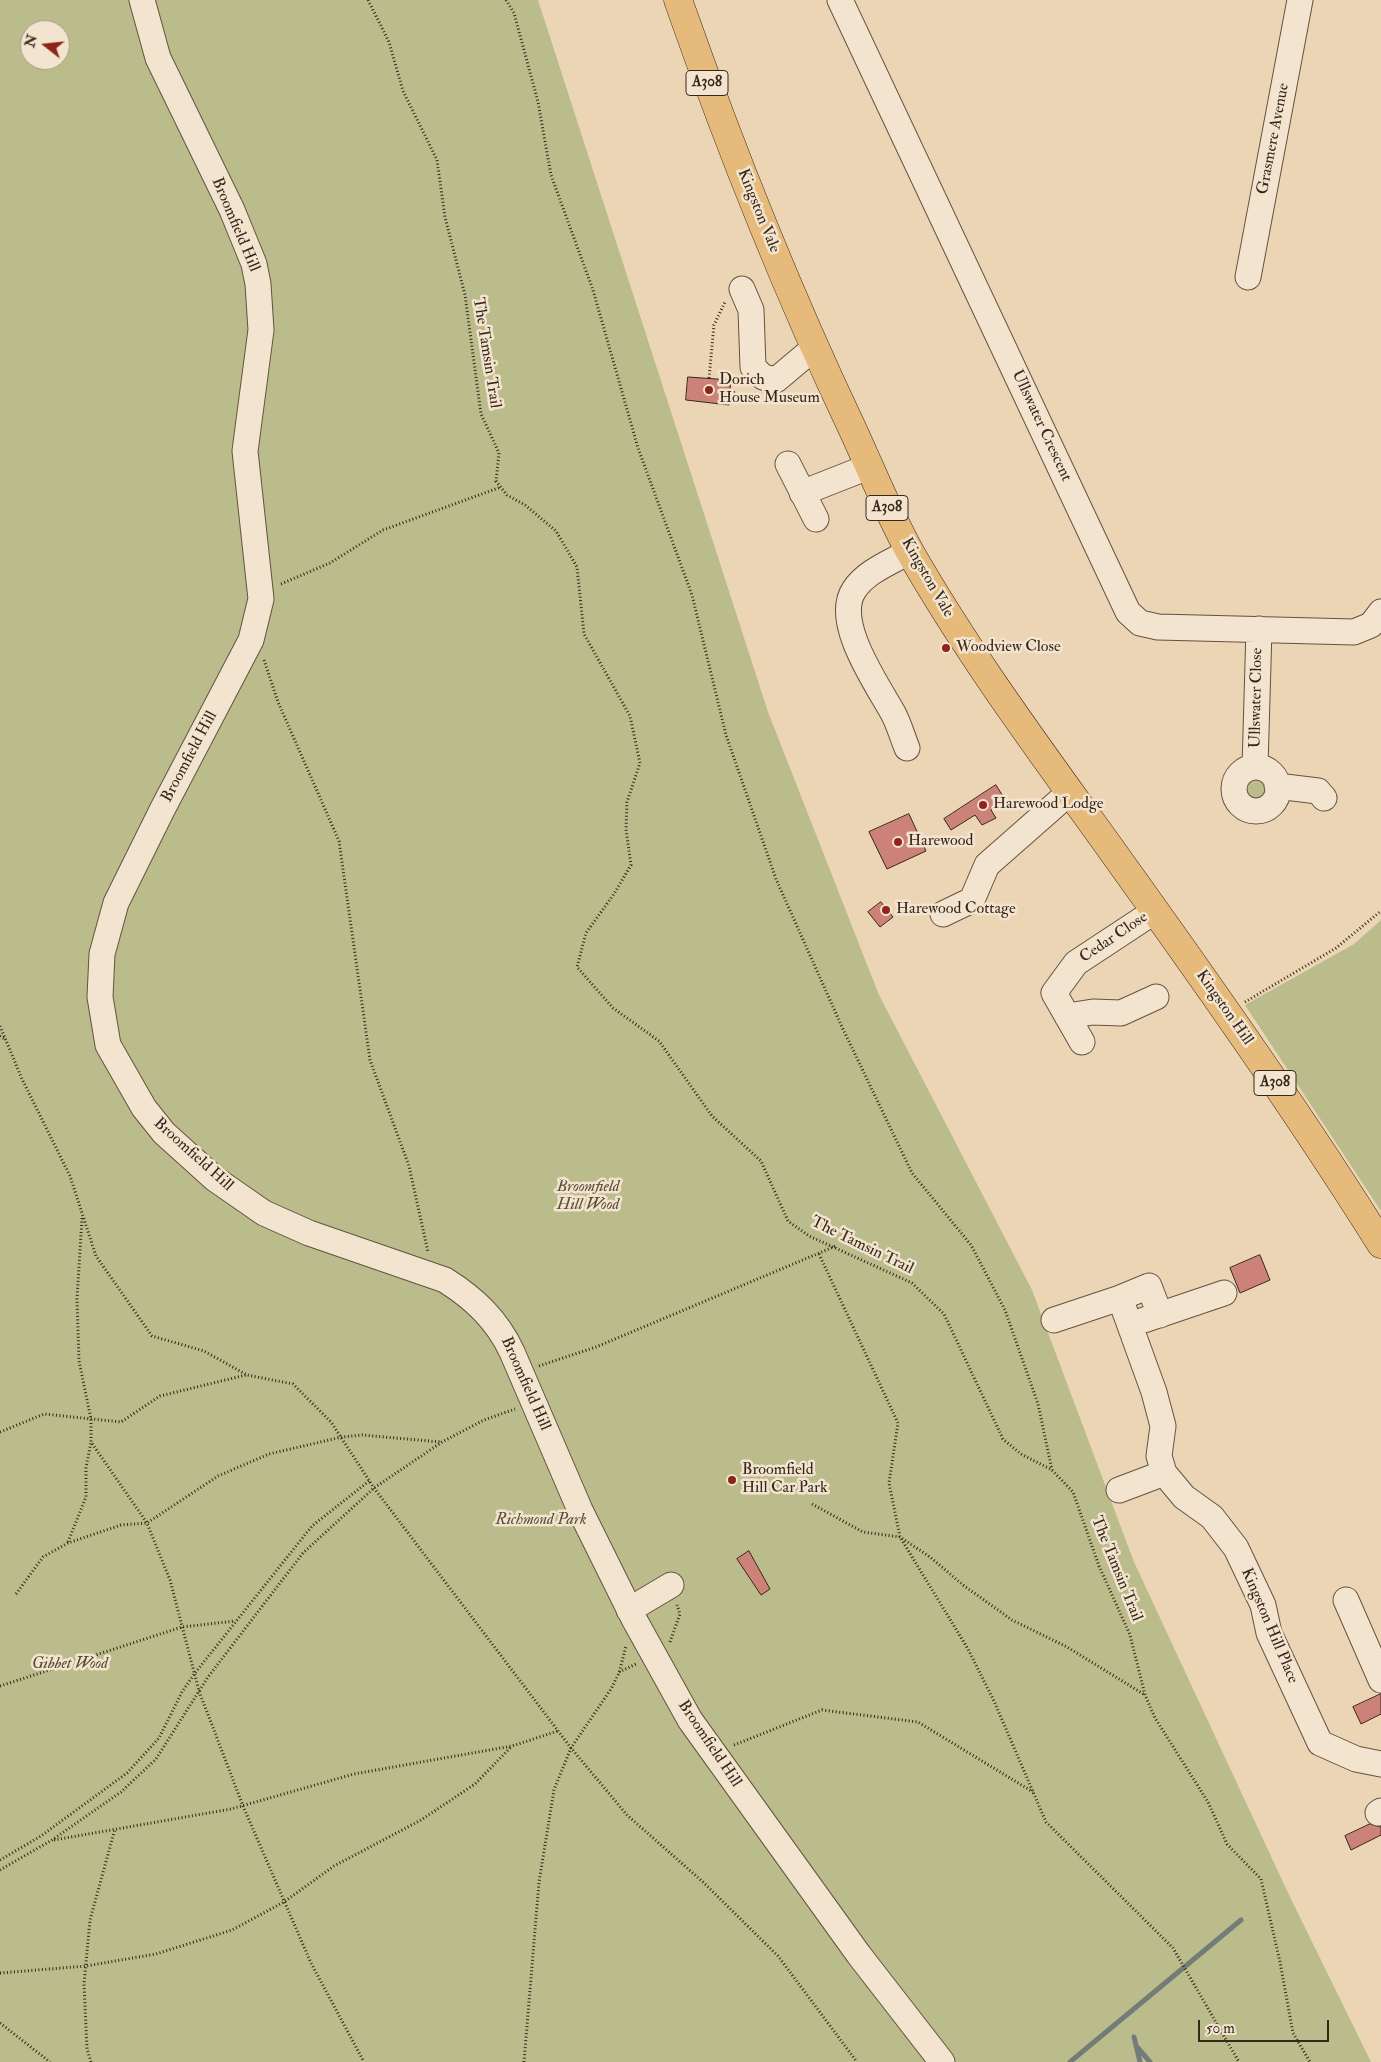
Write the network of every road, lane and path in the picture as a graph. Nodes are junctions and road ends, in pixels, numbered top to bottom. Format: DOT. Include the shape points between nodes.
graph roads {
  1 [pos="142,0"];
  2 [pos="368,0"];
  3 [pos="506,0"];
  4 [pos="678,0"];
  5 [pos="840,0"];
  6 [pos="1300,0"];
  7 [pos="1248,278"];
  8 [pos="742,289"];
  9 [pos="814,348"];
  10 [pos="709,378"];
  11 [pos="788,464"];
  12 [pos="868,466"];
  13 [pos="501,487"];
  14 [pos="802,493"];
  15 [pos="816,519"];
  16 [pos="910,551"];
  17 [pos="261,592"];
  18 [pos="1381,612"];
  19 [pos="1259,630"];
  20 [pos="251,640"];
  21 [pos="907,748"];
  22 [pos="1255,767"];
  23 [pos="1277,786"];
  24 [pos="1070,792"];
  25 [pos="1324,798"];
  26 [pos="1381,911"];
  27 [pos="943,914"];
  28 [pos="1160,918"];
  29 [pos="1156,997"];
  30 [pos="1239,1005"];
  31 [pos="1067,1016"];
  32 [pos="0,1026"];
  33 [pos="0,1036"];
  34 [pos="6,1041"];
  35 [pos="1082,1042"];
  36 [pos="83,1216"];
  37 [pos="1381,1244"];
  38 [pos="836,1246"];
  39 [pos="818,1254"];
  40 [pos="433,1276"];
  41 [pos="1224,1293"];
  42 [pos="1120,1298"];
  43 [pos="1160,1315"];
  44 [pos="1054,1320"];
  45 [pos="1130,1325"];
  46 [pos="522,1372"];
  47 [pos="247,1375"];
  48 [pos="534,1403"];
  49 [pos="91,1419"];
  50 [pos="0,1432"];
  51 [pos="342,1437"];
  52 [pos="91,1442"];
  53 [pos="442,1442"];
  54 [pos="1052,1470"];
  55 [pos="1164,1472"];
  56 [pos="369,1481"];
  57 [pos="374,1488"];
  58 [pos="1119,1490"];
  59 [pos="812,1504"];
  60 [pos="147,1523"];
  61 [pos="900,1537"];
  62 [pos="68,1543"];
  63 [pos="671,1585"];
  64 [pos="16,1594"];
  65 [pos="1346,1600"];
  66 [pos="632,1615"];
  67 [pos="235,1621"];
  68 [pos="182,1627"];
  69 [pos="195,1673"];
  70 [pos="1381,1680"];
  71 [pos="0,1686"];
  72 [pos="199,1691"];
  73 [pos="1145,1695"];
  74 [pos="558,1731"];
  75 [pos="512,1746"];
  76 [pos="571,1748"];
  77 [pos="714,1754"];
  78 [pos="1381,1764"];
  79 [pos="1034,1792"];
  80 [pos="243,1806"];
  81 [pos="115,1829"];
  82 [pos="52,1840"];
  83 [pos="0,1860"];
  84 [pos="0,1870"];
  85 [pos="284,1902"];
  86 [pos="86,1966"];
  87 [pos="0,1973"];
  88 [pos="0,2023"];
  89 [pos="50,2062"];
  90 [pos="91,2062"];
  91 [pos="364,2062"];
  92 [pos="524,2062"];
  93 [pos="857,2062"];
  94 [pos="942,2062"];
  95 [pos="1239,2062"];
  96 [pos="1310,2062"];
  1 -- 17 [label="street, Broomfield Hill" via="158,58 232,210 254,264 261,330 245,451"];
  2 -- 13 [label="path, The Tamsin Trail" via="389,42 403,91 437,160 445,217 465,294 480,414 499,454 496,481"];
  3 -- 54 [label="path" via="514,13 538,102 551,175 593,290 638,448 692,595 726,735 776,879 912,1173 971,1245 1005,1310 1038,1404"];
  4 -- 9 [label="main road, Kingston Vale / A308" via="720,117"];
  5 -- 19 [label="street, Ullswater Crescent" via="1128,612 1140,623 1158,627"];
  6 -- 7 [label="street, Grasmere Avenue"];
  8 -- 9 [label="street" via="751,310 753,367 763,377 776,380"];
  8 -- 10 [label="path" via="723,304 714,325"];
  9 -- 12 [label="main road, Kingston Vale / A308"];
  11 -- 14 [label="street"];
  12 -- 14 [label="street"];
  12 -- 16 [label="main road, Kingston Vale / A308"];
  13 -- 17 [label="path" via="383,530 330,563"];
  13 -- 38 [label="path, The Tamsin Trail" via="556,531 577,567 584,634 630,716 640,764 627,802 626,829 631,865 586,933 578,967 613,1008 659,1041 712,1116 761,1161 788,1221 809,1236"];
  14 -- 15 [label="street"];
  16 -- 21 [label="street" via="863,579 853,591 848,619 868,670 894,715"];
  16 -- 24 [label="main road, Kingston Vale / A308" via="985,672"];
  17 -- 20 [label="street, Broomfield Hill"];
  18 -- 19 [label="street, Ullswater Crescent" via="1371,625 1354,632"];
  19 -- 22 [label="street, Ullswater Close"];
  20 -- 40 [label="path" via="265,662 278,702 339,841 370,1060 409,1166"];
  20 -- 40 [label="street, Broomfield Hill" via="116,903 102,954 100,997 108,1045 144,1108 164,1133 215,1179 264,1213 309,1233"];
  22 -- 23 [label="street, Ullswater Close" via="1269,772"];
  22 -- 23 [label="street, Ullswater Close" via="1248,768 1238,777 1234,789 1239,803 1248,809 1262,810 1274,801"];
  23 -- 25 [label="street" via="1318,791"];
  24 -- 27 [label="street" via="987,865 972,900"];
  24 -- 28 [label="main road, Kingston Vale / A308"];
  26 -- 30 [label="path" via="1336,948"];
  28 -- 31 [label="street, Cedar Close" via="1076,963 1054,993"];
  28 -- 37 [label="main road, Kingston Hill / A308" via="1215,994"];
  29 -- 31 [label="street" via="1121,1014 1093,1012"];
  31 -- 35 [label="street, Cedar Close"];
  32 -- 34 [label="path"];
  33 -- 34 [label="path"];
  34 -- 36 [label="path" via="70,1176"];
  36 -- 47 [label="path" via="96,1256 152,1336 204,1351"];
  36 -- 49 [label="path" via="77,1299 79,1361"];
  38 -- 39 [label="path"];
  38 -- 54 [label="path, The Tamsin Trail" via="912,1283 944,1314 1003,1439 1020,1454"];
  39 -- 46 [label="path" via="596,1347"];
  39 -- 61 [label="path" via="898,1422 889,1483"];
  40 -- 46 [label="street, Broomfield Hill" via="460,1290 488,1314 502,1331"];
  41 -- 43 [label="street"];
  42 -- 43 [label="street" via="1149,1286"];
  42 -- 44 [label="street"];
  42 -- 45 [label="street, Kingston Hill Place"];
  43 -- 45 [label="street"];
  45 -- 55 [label="street, Kingston Hill Place" via="1163,1426 1159,1456"];
  46 -- 48 [label="street, Broomfield Hill"];
  47 -- 49 [label="path" via="160,1396 121,1422"];
  47 -- 51 [label="path" via="293,1384"];
  48 -- 53 [label="path" via="484,1420"];
  48 -- 66 [label="street, Broomfield Hill" via="580,1510"];
  49 -- 50 [label="path" via="44,1414"];
  49 -- 52 [label="path"];
  51 -- 53 [label="path" via="362,1435"];
  51 -- 56 [label="path"];
  51 -- 60 [label="path" via="269,1454 218,1476"];
  52 -- 60 [label="path"];
  52 -- 62 [label="path" via="86,1468 86,1497"];
  53 -- 57 [label="path"];
  54 -- 73 [label="path, The Tamsin Trail" via="1073,1492 1099,1566 1130,1635"];
  55 -- 58 [label="street"];
  55 -- 78 [label="street, Kingston Hill Place" via="1184,1497 1212,1517 1236,1548 1320,1743 1356,1759"];
  56 -- 57 [label="path"];
  56 -- 67 [label="path" via="312,1526"];
  57 -- 72 [label="path" via="303,1553"];
  57 -- 74 [label="path"];
  59 -- 61 [label="path" via="863,1532"];
  60 -- 62 [label="path" via="121,1525"];
  60 -- 68 [label="path" via="170,1580"];
  61 -- 73 [label="path" via="1012,1620 1068,1647"];
  61 -- 79 [label="path" via="968,1649"];
  62 -- 64 [label="path" via="43,1557"];
  63 -- 66 [label="street"];
  65 -- 70 [label="street"];
  66 -- 76 [label="path" via="619,1673"];
  66 -- 77 [label="street, Broomfield Hill" via="690,1720"];
  67 -- 68 [label="path"];
  67 -- 69 [label="path"];
  68 -- 69 [label="path"];
  68 -- 71 [label="path"];
  69 -- 72 [label="path"];
  69 -- 83 [label="path" via="159,1738 127,1773 41,1836"];
  72 -- 80 [label="path"];
  72 -- 82 [label="path" via="156,1759 121,1792"];
  73 -- 96 [label="path, The Tamsin Trail" via="1155,1718 1208,1802 1227,1844 1261,1879 1293,2033"];
  74 -- 75 [label="path"];
  74 -- 76 [label="path"];
  75 -- 80 [label="path" via="354,1774"];
  75 -- 85 [label="path" via="475,1784 421,1820 334,1866"];
  76 -- 92 [label="path" via="554,1790 539,1882"];
  76 -- 93 [label="path" via="628,1815 704,1882 778,1956"];
  77 -- 79 [label="path" via="822,1710 918,1722"];
  77 -- 94 [label="street, Broomfield Hill" via="859,1955"];
  79 -- 95 [label="path" via="1046,1822 1173,1948"];
  80 -- 81 [label="path"];
  80 -- 85 [label="path"];
  81 -- 82 [label="path"];
  81 -- 86 [label="path" via="90,1920"];
  82 -- 84 [label="path"];
  85 -- 86 [label="path" via="232,1930 156,1954"];
  85 -- 91 [label="path" via="311,1963"];
  86 -- 87 [label="path"];
  86 -- 90 [label="path" via="87,2049"];
  88 -- 89 [label="path"];
}
